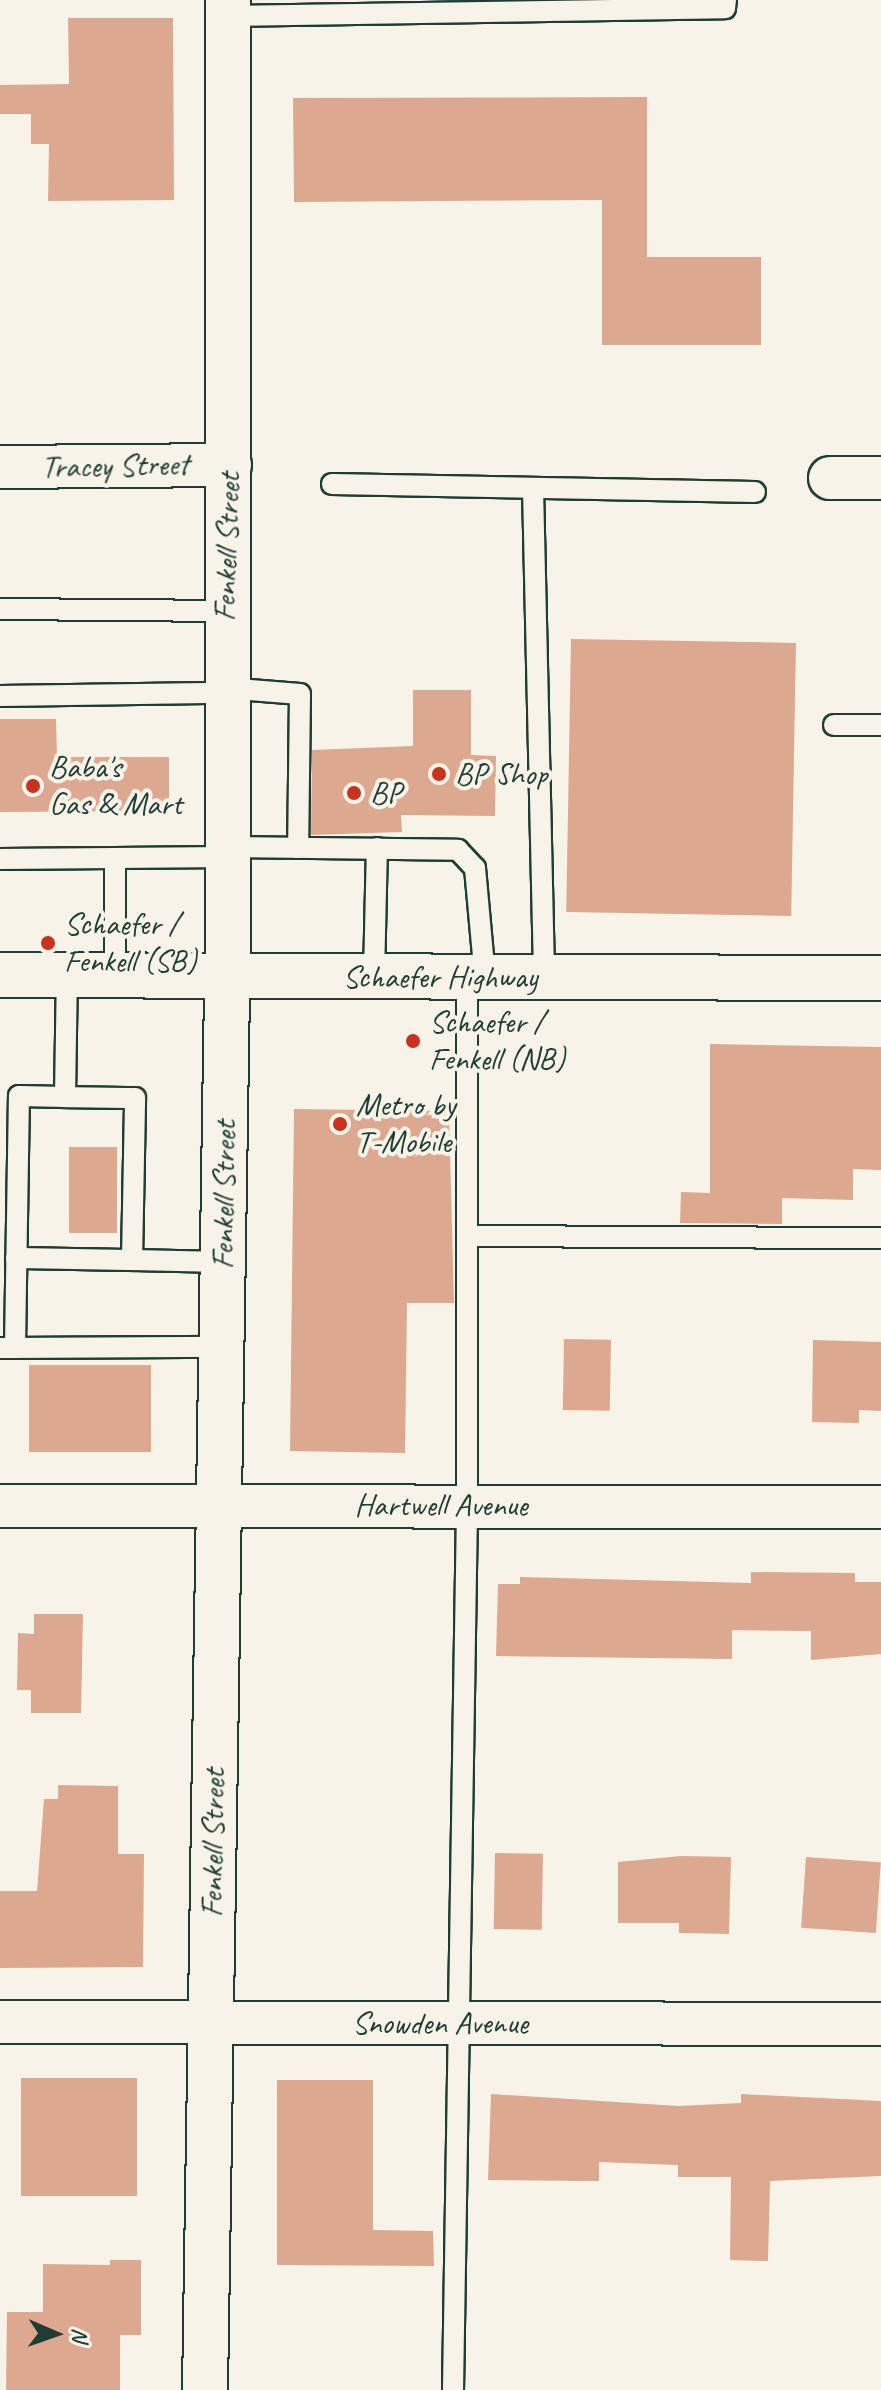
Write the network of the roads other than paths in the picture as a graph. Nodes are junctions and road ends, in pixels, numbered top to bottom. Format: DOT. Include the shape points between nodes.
graph roads {
  1 [pos="726,0"];
  2 [pos="228,8"];
  3 [pos="230,465"];
  4 [pos="0,467"];
  5 [pos="830,478"];
  6 [pos="881,478"];
  7 [pos="332,484"];
  8 [pos="533,488"];
  9 [pos="755,492"];
  10 [pos="0,609"];
  11 [pos="224,611"];
  12 [pos="225,691"];
  13 [pos="0,696"];
  14 [pos="834,725"];
  15 [pos="881,725"];
  16 [pos="298,848"];
  17 [pos="377,848"];
  18 [pos="228,852"];
  19 [pos="115,858"];
  20 [pos="0,859"];
  21 [pos="0,975"];
  22 [pos="67,976"];
  23 [pos="115,976"];
  24 [pos="227,976"];
  25 [pos="374,977"];
  26 [pos="476,977"];
  27 [pos="544,977"];
  28 [pos="881,978"];
  29 [pos="65,1097"];
  30 [pos="467,1236"];
  31 [pos="881,1238"];
  32 [pos="16,1258"];
  33 [pos="132,1260"];
  34 [pos="223,1262"];
  35 [pos="222,1347"];
  36 [pos="7,1348"];
  37 [pos="219,1505"];
  38 [pos="467,1505"];
  39 [pos="0,1506"];
  40 [pos="881,1507"];
  41 [pos="0,2022"];
  42 [pos="457,2022"];
  43 [pos="881,2024"];
  44 [pos="210,2025"];
  45 [pos="205,2390"];
  46 [pos="453,2390"];
  1 -- 2 [label="lane" via="725,8"];
  2 -- 3 [label="street, Fenkell Street"];
  3 -- 4 [label="street, Tracey Street"];
  3 -- 11 [label="street, Fenkell Street"];
  5 -- 6 [label="street"];
  7 -- 8 [label="lane"];
  8 -- 9 [label="lane"];
  8 -- 27 [label="lane"];
  10 -- 11 [label="lane"];
  11 -- 12 [label="street, Fenkell Street"];
  12 -- 13 [label="lane"];
  12 -- 16 [label="lane" via="300,694"];
  12 -- 18 [label="street, Fenkell Street"];
  14 -- 15 [label="lane"];
  16 -- 17 [label="lane"];
  16 -- 18 [label="lane"];
  17 -- 25 [label="lane"];
  17 -- 26 [label="lane" via="442,848 467,856 475,868"];
  18 -- 19 [label="lane"];
  18 -- 24 [label="street, Fenkell Street"];
  19 -- 20 [label="lane"];
  19 -- 23 [label="lane"];
  21 -- 22 [label="street, Schaefer Highway"];
  22 -- 23 [label="street, Schaefer Highway"];
  22 -- 29 [label="lane"];
  23 -- 24 [label="street, Schaefer Highway"];
  24 -- 25 [label="street, Schaefer Highway"];
  24 -- 34 [label="street, Fenkell Street"];
  25 -- 26 [label="street, Schaefer Highway"];
  26 -- 27 [label="street, Schaefer Highway"];
  26 -- 30 [label="lane"];
  27 -- 28 [label="street, Schaefer Highway"];
  29 -- 32 [label="lane" via="19,1096"];
  29 -- 33 [label="lane" via="135,1098"];
  30 -- 31 [label="lane"];
  30 -- 38 [label="lane"];
  32 -- 33 [label="lane"];
  32 -- 36 [label="lane"];
  33 -- 34 [label="lane"];
  34 -- 35 [label="street, Fenkell Street"];
  35 -- 36 [label="lane"];
  35 -- 37 [label="street, Fenkell Street"];
  37 -- 38 [label="street, Hartwell Avenue"];
  37 -- 39 [label="street, Hartwell Avenue"];
  37 -- 44 [label="street, Fenkell Street"];
  38 -- 40 [label="street, Hartwell Avenue"];
  38 -- 42 [label="lane"];
  41 -- 44 [label="street, Snowden Avenue"];
  42 -- 43 [label="street, Snowden Avenue"];
  42 -- 44 [label="street, Snowden Avenue"];
  42 -- 46 [label="lane"];
  44 -- 45 [label="street, Fenkell Street"];
}
